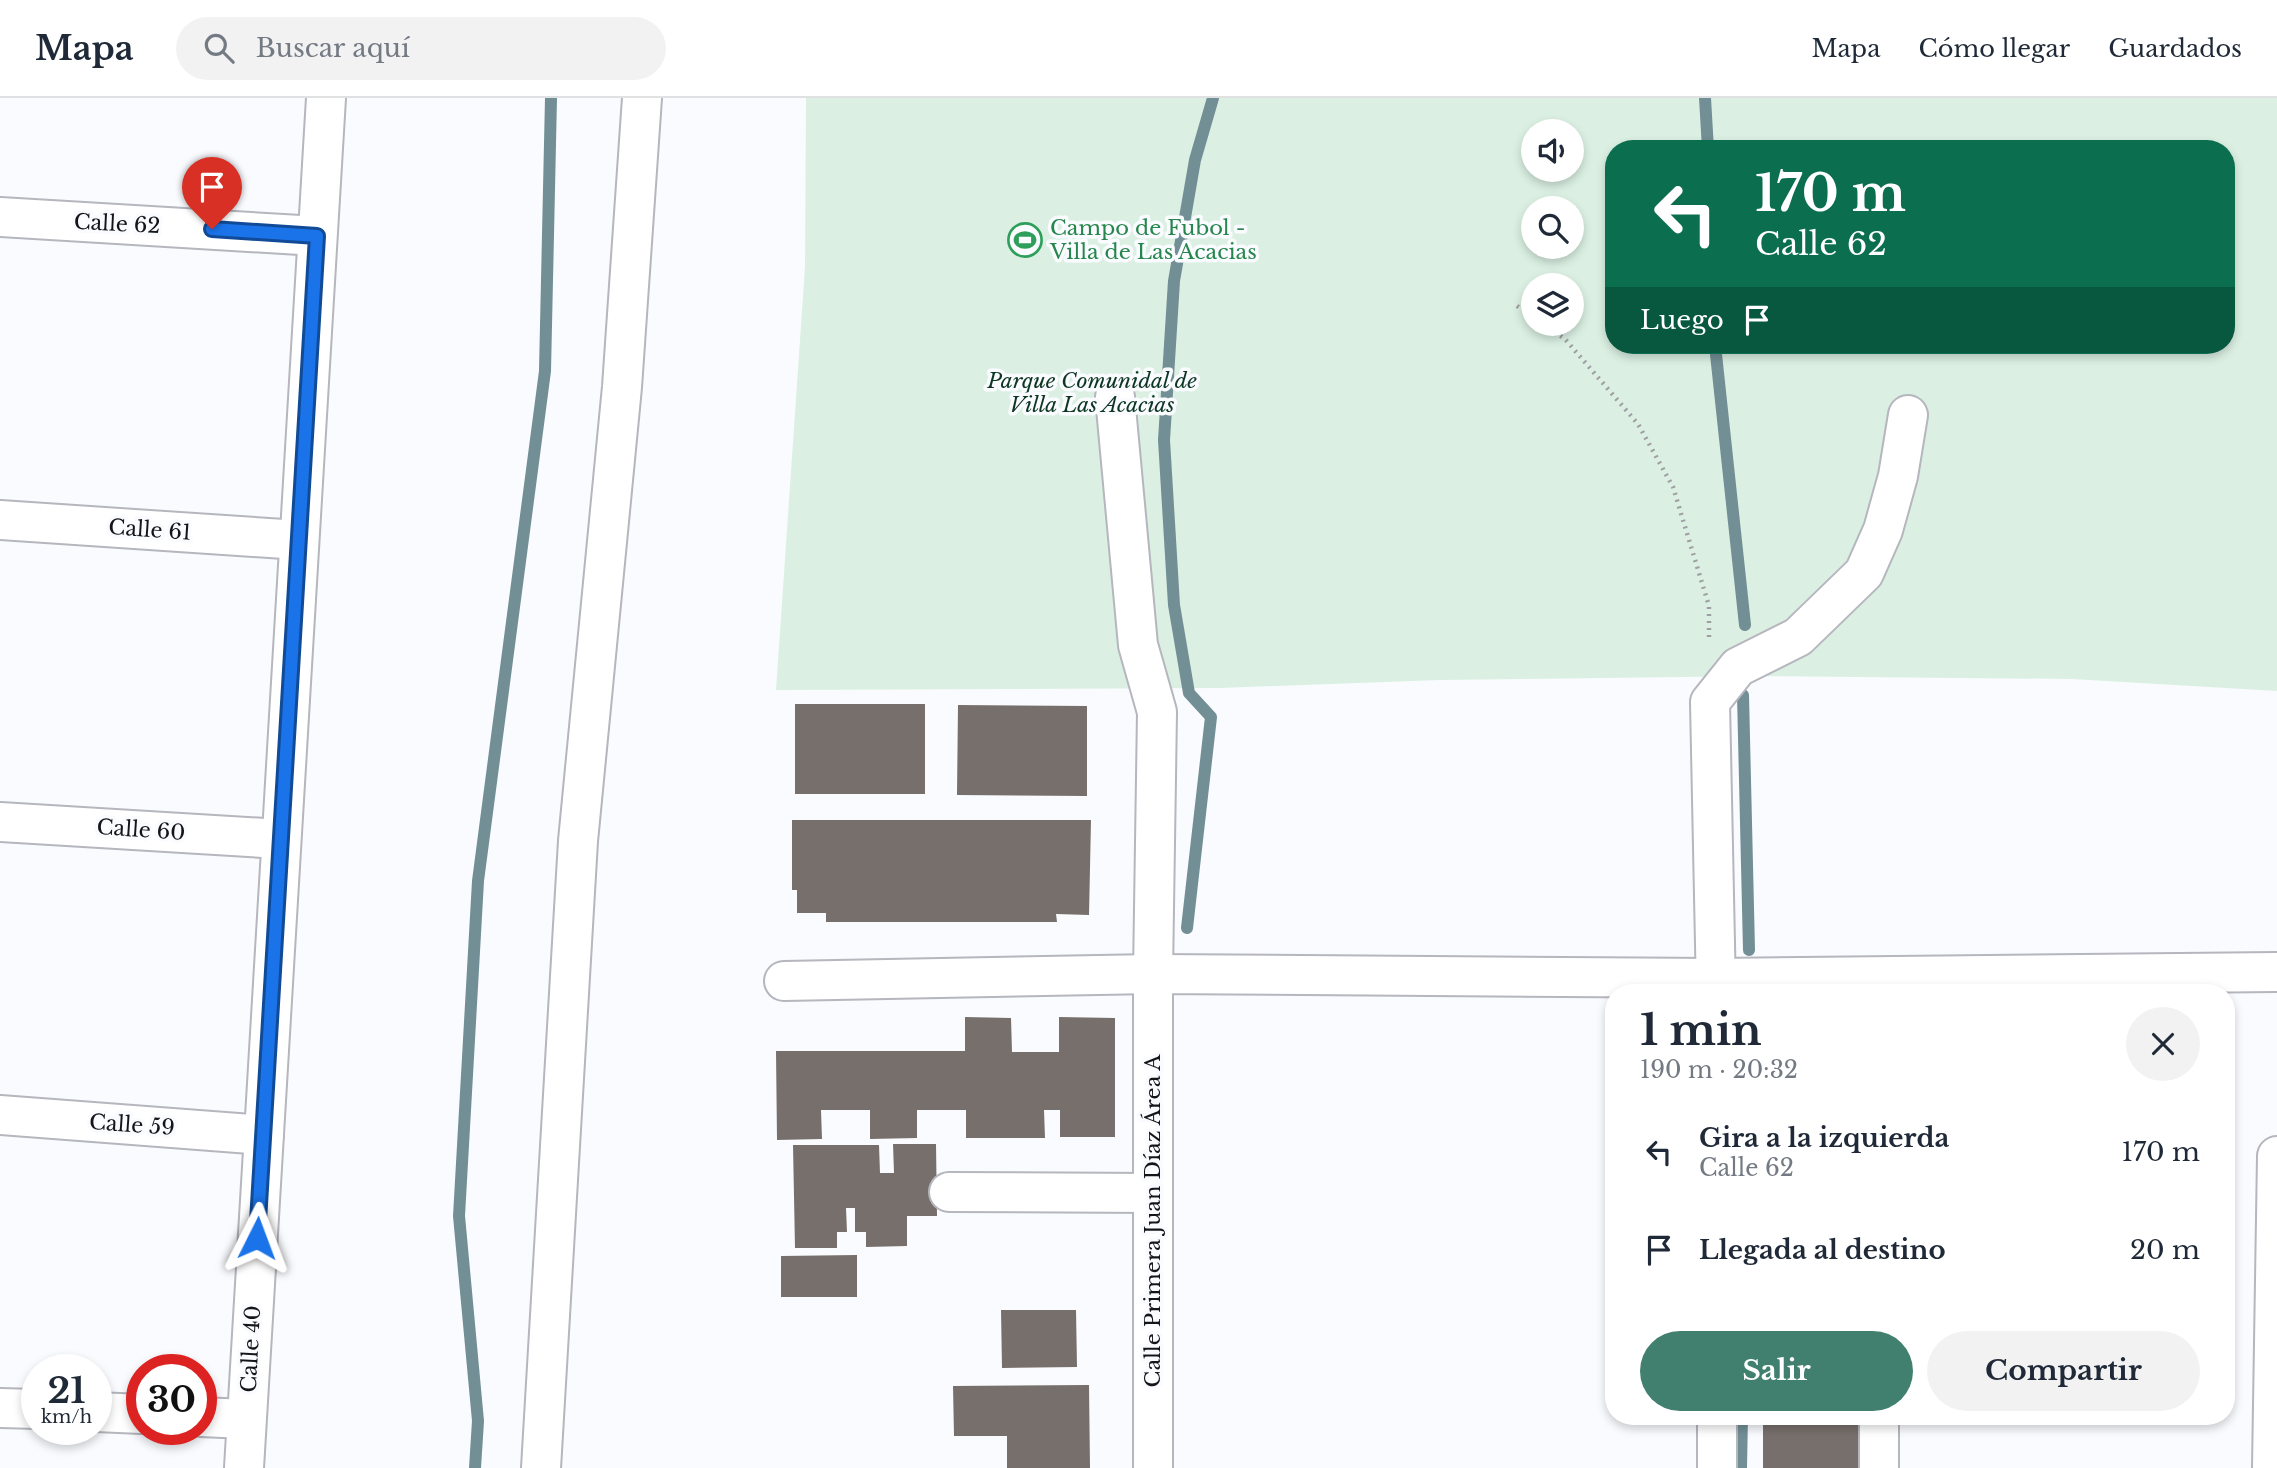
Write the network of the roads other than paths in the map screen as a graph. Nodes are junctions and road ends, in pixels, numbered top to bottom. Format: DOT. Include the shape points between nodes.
graph roads {
  1 [pos="326,98"];
  2 [pos="642,98"];
  3 [pos="0,217"];
  4 [pos="317,236"];
  5 [pos="1115,397"];
  6 [pos="1908,415"];
  7 [pos="0,520"];
  8 [pos="299,540"];
  9 [pos="0,822"];
  10 [pos="281,839"];
  11 [pos="2277,972"];
  12 [pos="1153,974"];
  13 [pos="784,981"];
  14 [pos="1665,984"];
  15 [pos="1716,984"];
  16 [pos="1911,984"];
  17 [pos="0,1115"];
  18 [pos="264,1135"];
  19 [pos="2277,1156"];
  20 [pos="949,1192"];
  21 [pos="1153,1193"];
  22 [pos="0,1408"];
  23 [pos="21,1409"];
  24 [pos="217,1418"];
  25 [pos="246,1419"];
  26 [pos="1717,1425"];
  27 [pos="1879,1425"];
  28 [pos="244,1468"];
  29 [pos="541,1468"];
  30 [pos="1153,1468"];
  31 [pos="1717,1468"];
  32 [pos="1879,1468"];
  33 [pos="2275,1468"];
  1 -- 4 [label="street, Calle 40"];
  2 -- 29 [label="street" via="622,387 578,841"];
  3 -- 4 [label="street, Calle 62"];
  4 -- 8 [label="street, Calle 40"];
  5 -- 12 [label="street, Calle Primera Juan Díaz Área A" via="1138,645 1157,712"];
  6 -- 15 [label="street" via="1898,476 1864,573 1798,637 1738,667 1710,702"];
  7 -- 8 [label="street, Calle 61"];
  8 -- 10 [label="street, Calle 40"];
  9 -- 10 [label="street, Calle 60"];
  10 -- 18 [label="street, Calle 40"];
  11 -- 16 [label="street"];
  12 -- 13 [label="street"];
  12 -- 14 [label="street"];
  12 -- 21 [label="street, Calle Primera Juan Díaz Área A"];
  17 -- 18 [label="street, Calle 59"];
  18 -- 25 [label="street, Calle 40"];
  19 -- 33 [label="street"];
  20 -- 21 [label="street"];
  21 -- 30 [label="street, Calle Primera Juan Díaz Área A"];
  22 -- 23 [label="street"];
  24 -- 25 [label="street"];
  25 -- 28 [label="street, Calle 40"];
  26 -- 31 [label="street"];
  27 -- 32 [label="street"];
}
